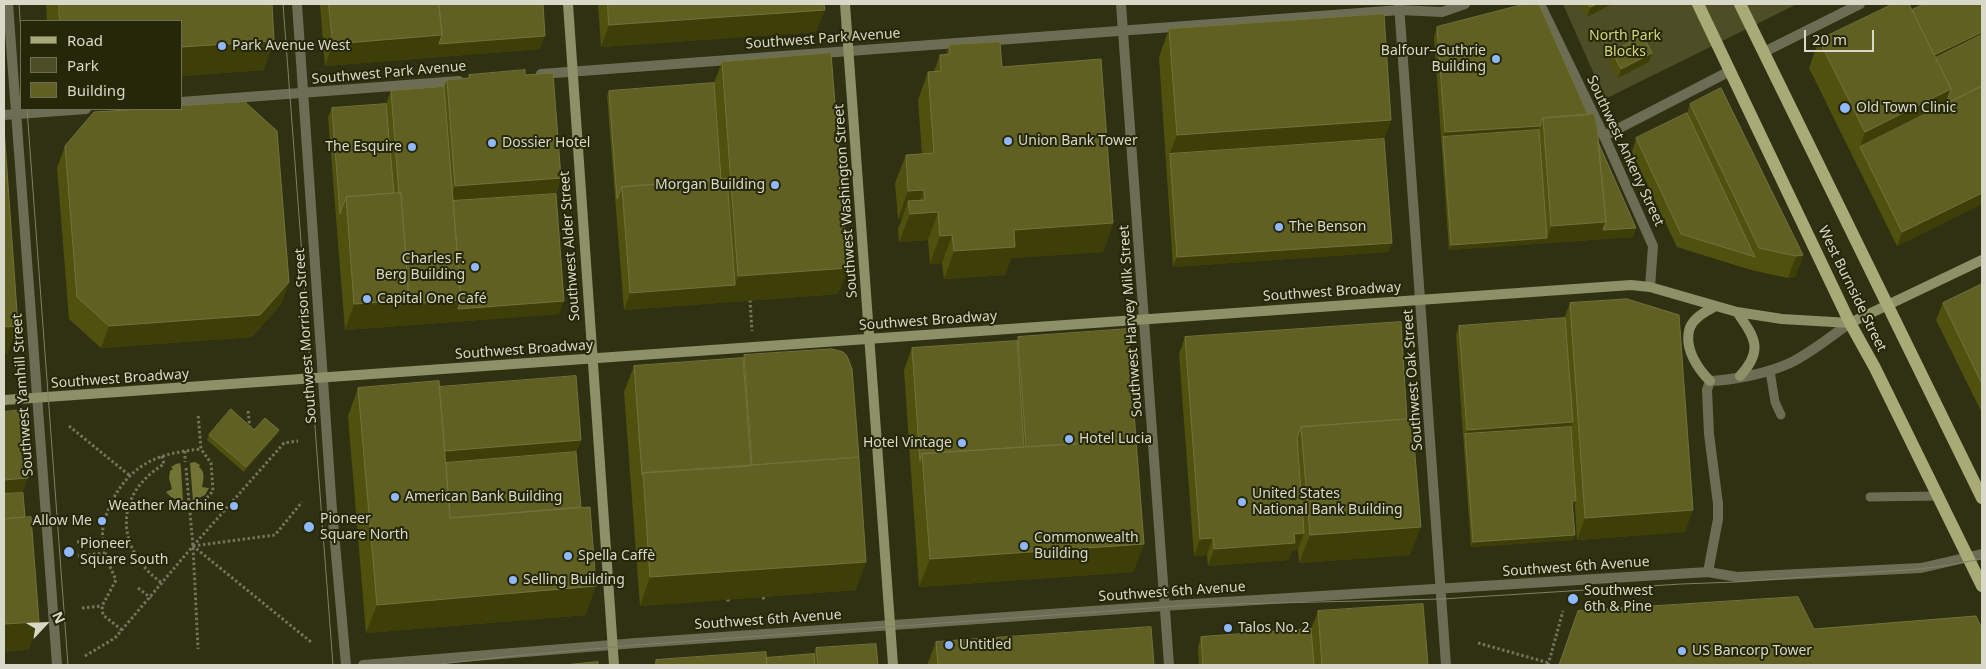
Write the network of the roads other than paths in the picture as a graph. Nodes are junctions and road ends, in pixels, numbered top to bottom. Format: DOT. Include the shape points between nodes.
graph roads {
  1 [pos="8,4"];
  2 [pos="297,4"];
  3 [pos="568,4"];
  4 [pos="845,4"];
  5 [pos="1121,4"];
  6 [pos="1465,4"];
  7 [pos="1540,4"];
  8 [pos="1698,4"];
  9 [pos="1740,4"];
  10 [pos="1860,4"];
  11 [pos="1400,7"];
  12 [pos="1123,31"];
  13 [pos="849,50"];
  14 [pos="1764,52"];
  15 [pos="1730,71"];
  16 [pos="573,72"];
  17 [pos="528,75"];
  18 [pos="469,80"];
  19 [pos="303,93"];
  20 [pos="182,102"];
  21 [pos="72,110"];
  22 [pos="16,114"];
  23 [pos="4,115"];
  24 [pos="1604,136"];
  25 [pos="1982,260"];
  26 [pos="1650,287"];
  27 [pos="1420,300"];
  28 [pos="1888,305"];
  29 [pos="1714,307"];
  30 [pos="1737,312"];
  31 [pos="1145,319"];
  32 [pos="1850,323"];
  33 [pos="870,339"];
  34 [pos="592,358"];
  35 [pos="1770,371"];
  36 [pos="1740,376"];
  37 [pos="322,379"];
  38 [pos="1710,381"];
  39 [pos="37,398"];
  40 [pos="4,400"];
  41 [pos="1780,415"];
  42 [pos="1938,496"];
  43 [pos="1870,497"];
  44 [pos="1982,498"];
  45 [pos="1982,554"];
  46 [pos="1969,558"];
  47 [pos="1708,572"];
  48 [pos="1982,586"];
  49 [pos="1442,588"];
  50 [pos="1165,606"];
  51 [pos="890,625"];
  52 [pos="613,645"];
  53 [pos="57,665"];
  54 [pos="346,665"];
  55 [pos="363,665"];
  56 [pos="614,665"];
  57 [pos="893,665"];
  58 [pos="1169,665"];
  59 [pos="1446,665"];
  1 -- 22 [label="street, Southwest Yamhill Street"];
  2 -- 19 [label="street, Southwest Morrison Street"];
  3 -- 16 [label="main road, Southwest Alder Street"];
  4 -- 13 [label="main road, Southwest Washington Street"];
  5 -- 12 [label="street, Southwest Harvey Milk Street"];
  6 -- 11 [label="street, Southwest Park Avenue" via="1442,12"];
  7 -- 24 [label="street, Southwest Ankeny Street"];
  8 -- 15 [label="main road, West Burnside Street"];
  9 -- 14 [label="main road, West Burnside Street"];
  10 -- 14 [label="street"];
  11 -- 12 [label="street, Southwest Park Avenue"];
  11 -- 27 [label="street, Southwest Oak Street"];
  12 -- 13 [label="street, Southwest Park Avenue"];
  12 -- 31 [label="street, Southwest Harvey Milk Street"];
  13 -- 16 [label="street, Southwest Park Avenue"];
  13 -- 33 [label="main road, Southwest Washington Street"];
  14 -- 28 [label="main road, West Burnside Street"];
  15 -- 24 [label="street"];
  15 -- 32 [label="main road, West Burnside Street"];
  16 -- 17 [label="street, Southwest Park Avenue"];
  16 -- 34 [label="main road, Southwest Alder Street"];
  18 -- 19 [label="street, Southwest Park Avenue"];
  19 -- 20 [label="street, Southwest Park Avenue"];
  19 -- 37 [label="street, Southwest Morrison Street"];
  21 -- 22 [label="street"];
  22 -- 23 [label="street"];
  22 -- 39 [label="street, Southwest Yamhill Street"];
  24 -- 26 [label="street, Southwest Ankeny Street" via="1653,246"];
  25 -- 28 [label="main road, Southwest Broadway"];
  26 -- 27 [label="main road, Southwest Broadway" via="1631,285"];
  26 -- 29 [label="main road, Southwest Broadway"];
  27 -- 31 [label="main road, Southwest Broadway"];
  27 -- 49 [label="street, Southwest Oak Street"];
  28 -- 32 [label="main road, Southwest Broadway"];
  28 -- 44 [label="main road, West Burnside Street"];
  29 -- 30 [label="main road, Southwest Broadway"];
  29 -- 38 [label="main road" via="1701,314 1689,331 1691,354 1698,369"];
  30 -- 32 [label="main road, Southwest Broadway" via="1782,319"];
  30 -- 36 [label="main road" via="1750,331 1754,344 1750,365"];
  31 -- 33 [label="main road, Southwest Broadway"];
  31 -- 50 [label="street, Southwest Harvey Milk Street"];
  32 -- 35 [label="street, Southwest Broadway" via="1793,362"];
  32 -- 42 [label="main road, West Burnside Street"];
  33 -- 34 [label="main road, Southwest Broadway"];
  33 -- 51 [label="main road, Southwest Washington Street"];
  34 -- 37 [label="main road, Southwest Broadway"];
  34 -- 52 [label="main road, Southwest Alder Street"];
  35 -- 36 [label="street, Southwest Broadway"];
  35 -- 41 [label="lane"];
  36 -- 38 [label="street, Southwest Broadway"];
  37 -- 39 [label="main road, Southwest Broadway"];
  37 -- 54 [label="street, Southwest Morrison Street"];
  38 -- 47 [label="street" via="1707,400 1718,519"];
  39 -- 40 [label="main road, Southwest Broadway"];
  39 -- 53 [label="street, Southwest Yamhill Street"];
  42 -- 43 [label="lane"];
  42 -- 46 [label="main road, West Burnside Street"];
  45 -- 46 [label="street, Southwest 6th Avenue"];
  46 -- 47 [label="street, Southwest 6th Avenue" via="1921,568 1783,576 1737,577"];
  46 -- 48 [label="main road, West Burnside Street"];
  47 -- 49 [label="street, Southwest 6th Avenue"];
  49 -- 50 [label="street, Southwest 6th Avenue"];
  49 -- 59 [label="street, Southwest Oak Street"];
  50 -- 51 [label="street, Southwest 6th Avenue"];
  50 -- 58 [label="street, Southwest Harvey Milk Street"];
  51 -- 52 [label="street, Southwest 6th Avenue"];
  51 -- 57 [label="main road, Southwest Washington Street"];
  52 -- 55 [label="street, Southwest 6th Avenue"];
  52 -- 56 [label="main road, Southwest Alder Street"];
}
